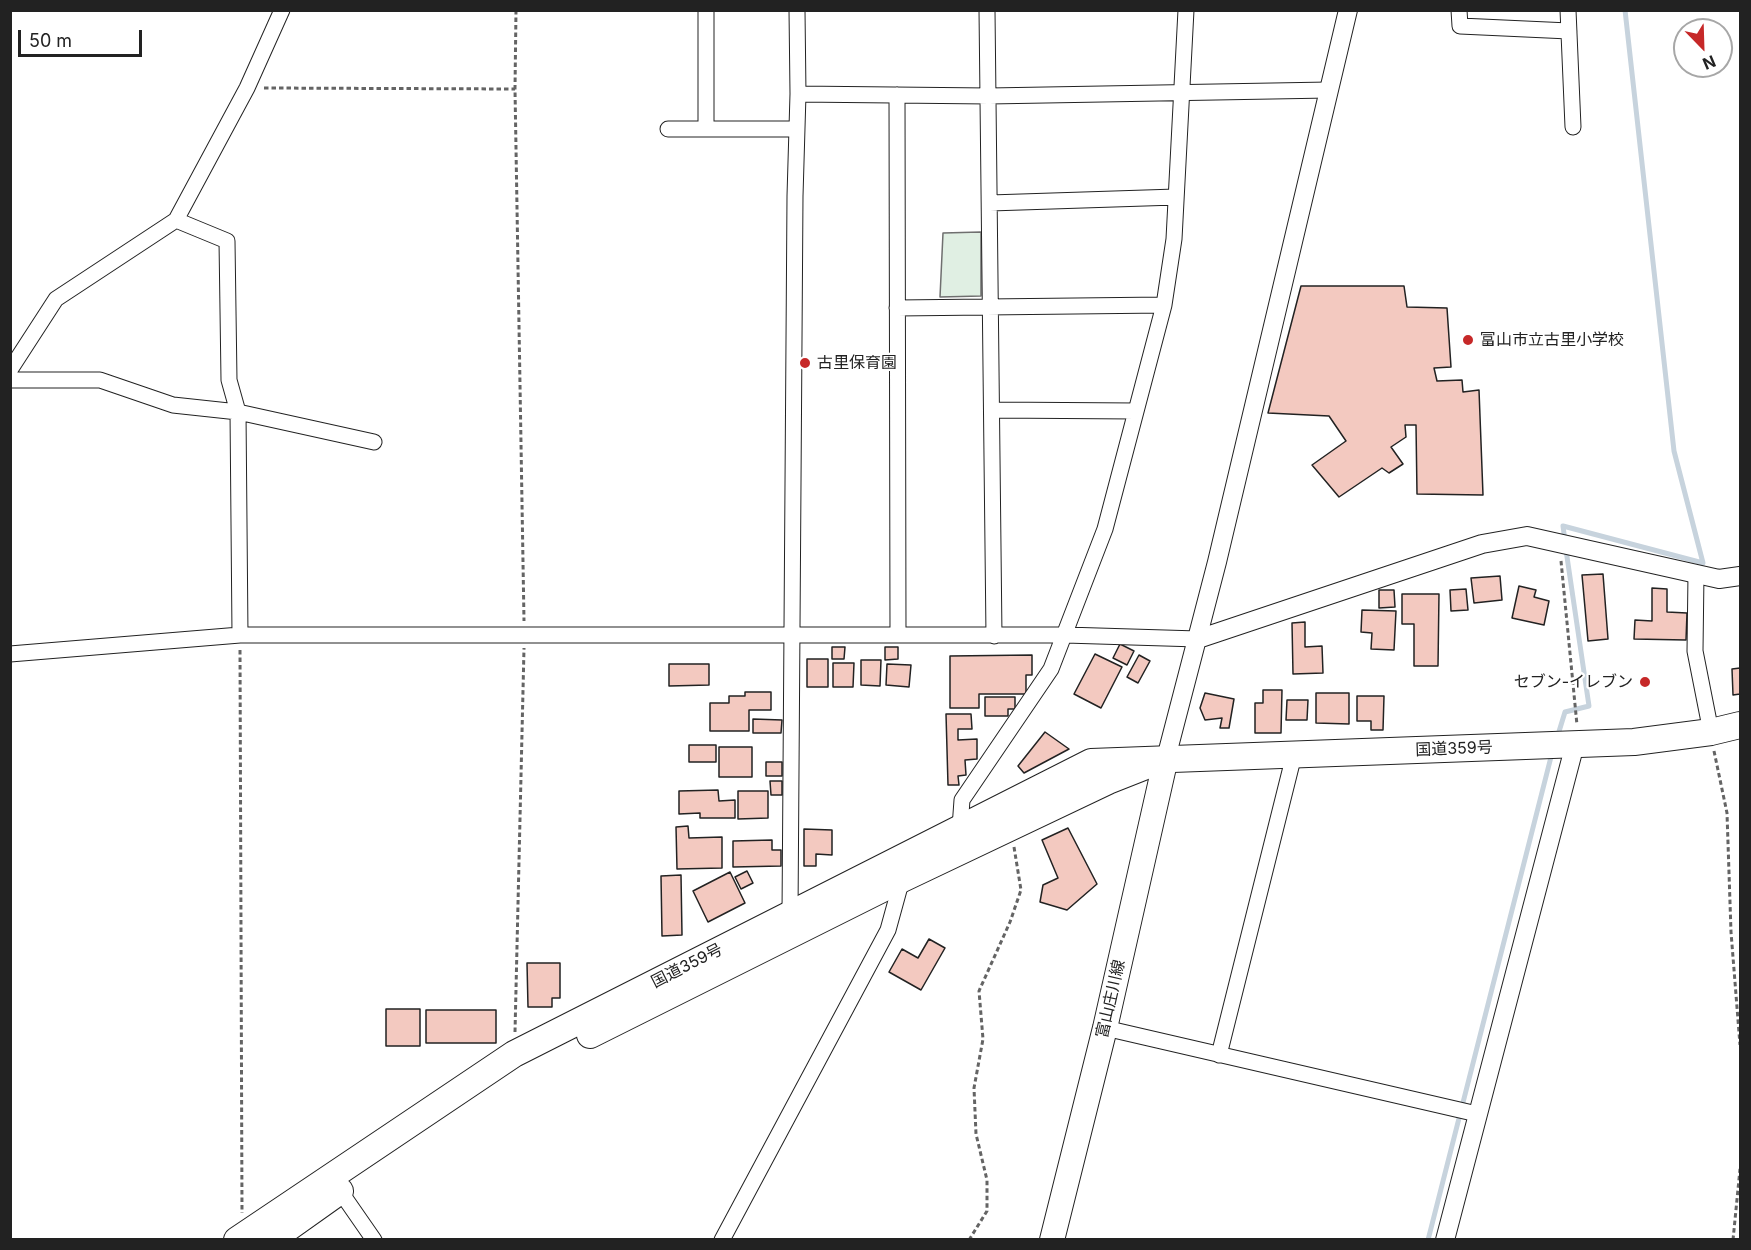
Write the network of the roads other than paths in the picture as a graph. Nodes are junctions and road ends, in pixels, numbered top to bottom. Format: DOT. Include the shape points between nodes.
graph roads {
  1 [pos="282,10"];
  2 [pos="706,10"];
  3 [pos="797,10"];
  4 [pos="987,10"];
  5 [pos="1186,10"];
  6 [pos="1348,10"];
  7 [pos="1459,10"];
  8 [pos="1568,10"];
  9 [pos="1569,31"];
  10 [pos="1329,90"];
  11 [pos="798,94"];
  12 [pos="1181,94"];
  13 [pos="897,95"];
  14 [pos="989,96"];
  15 [pos="1573,127"];
  16 [pos="668,129"];
  17 [pos="706,129"];
  18 [pos="797,129"];
  19 [pos="1176,197"];
  20 [pos="990,203"];
  21 [pos="176,220"];
  22 [pos="1164,304"];
  23 [pos="991,306"];
  24 [pos="897,308"];
  25 [pos="10,370"];
  26 [pos="10,380"];
  27 [pos="992,410"];
  28 [pos="1136,411"];
  29 [pos="238,412"];
  30 [pos="374,442"];
  31 [pos="1696,574"];
  32 [pos="1740,576"];
  33 [pos="240,635"];
  34 [pos="793,635"];
  35 [pos="898,635"];
  36 [pos="1065,635"];
  37 [pos="994,636"];
  38 [pos="1198,639"];
  39 [pos="10,654"];
  40 [pos="1740,725"];
  41 [pos="1711,732"];
  42 [pos="1575,744"];
  43 [pos="1294,755"];
  44 [pos="1166,758"];
  45 [pos="960,828"];
  46 [pos="902,879"];
  47 [pos="790,914"];
  48 [pos="1105,1028"];
  49 [pos="1219,1055"];
  50 [pos="1477,1114"];
  51 [pos="340,1191"];
  52 [pos="239,1238"];
  53 [pos="271,1239"];
  54 [pos="374,1239"];
  55 [pos="722,1239"];
  56 [pos="1052,1239"];
  57 [pos="1445,1239"];
  1 -- 21 [label="street" via="247,88"];
  2 -- 17 [label="street"];
  3 -- 11 [label="street"];
  4 -- 14 [label="street"];
  5 -- 12 [label="street"];
  6 -- 10 [label="street"];
  7 -- 9 [label="street" via="1460,26"];
  8 -- 9 [label="street"];
  9 -- 15 [label="street"];
  10 -- 12 [label="street"];
  10 -- 38 [label="street"];
  11 -- 13 [label="street"];
  11 -- 18 [label="street"];
  12 -- 14 [label="street"];
  12 -- 19 [label="street"];
  13 -- 14 [label="street"];
  13 -- 24 [label="street"];
  14 -- 20 [label="street"];
  16 -- 17 [label="street"];
  17 -- 18 [label="street"];
  18 -- 34 [label="street"];
  19 -- 20 [label="street"];
  19 -- 22 [label="street"];
  20 -- 23 [label="street"];
  21 -- 25 [label="street" via="56,299"];
  21 -- 29 [label="street" via="227,241 230,380"];
  22 -- 23 [label="street"];
  22 -- 28 [label="street"];
  23 -- 24 [label="street"];
  23 -- 27 [label="street"];
  24 -- 35 [label="street"];
  26 -- 29 [label="street" via="100,380 173,405"];
  27 -- 28 [label="street"];
  27 -- 37 [label="street"];
  28 -- 36 [label="street" via="1105,529"];
  29 -- 30 [label="street"];
  29 -- 33 [label="street"];
  31 -- 32 [label="street" via="1719,579"];
  31 -- 38 [label="street" via="1527,536 1482,544"];
  31 -- 41 [label="street" via="1695,651"];
  33 -- 34 [label="street"];
  33 -- 39 [label="street"];
  34 -- 35 [label="street"];
  34 -- 47 [label="street"];
  35 -- 37 [label="street"];
  36 -- 37 [label="street"];
  36 -- 38 [label="street"];
  36 -- 45 [label="street" via="1051,669 962,800"];
  38 -- 44 [label="street"];
  40 -- 41 [label="highway, 国道359号"];
  41 -- 42 [label="highway, 国道359号" via="1634,742"];
  42 -- 43 [label="highway, 国道359号"];
  42 -- 50 [label="street"];
  43 -- 44 [label="highway, 国道359号"];
  43 -- 49 [label="street"];
  44 -- 45 [label="highway, 国道359号" via="1091,762"];
  44 -- 46 [label="highway, 国道359号"];
  44 -- 48 [label="main road, 富山庄川線"];
  45 -- 47 [label="highway, 国道359号"];
  46 -- 51 [label="highway, 国道359号" via="522,1070"];
  46 -- 55 [label="street" via="888,930"];
  47 -- 52 [label="highway, 国道359号" via="514,1054"];
  48 -- 49 [label="street"];
  48 -- 56 [label="main road, 富山庄川線"];
  49 -- 50 [label="street"];
  50 -- 57 [label="street"];
  51 -- 53 [label="highway, 国道359号"];
  51 -- 54 [label="street"];
}
